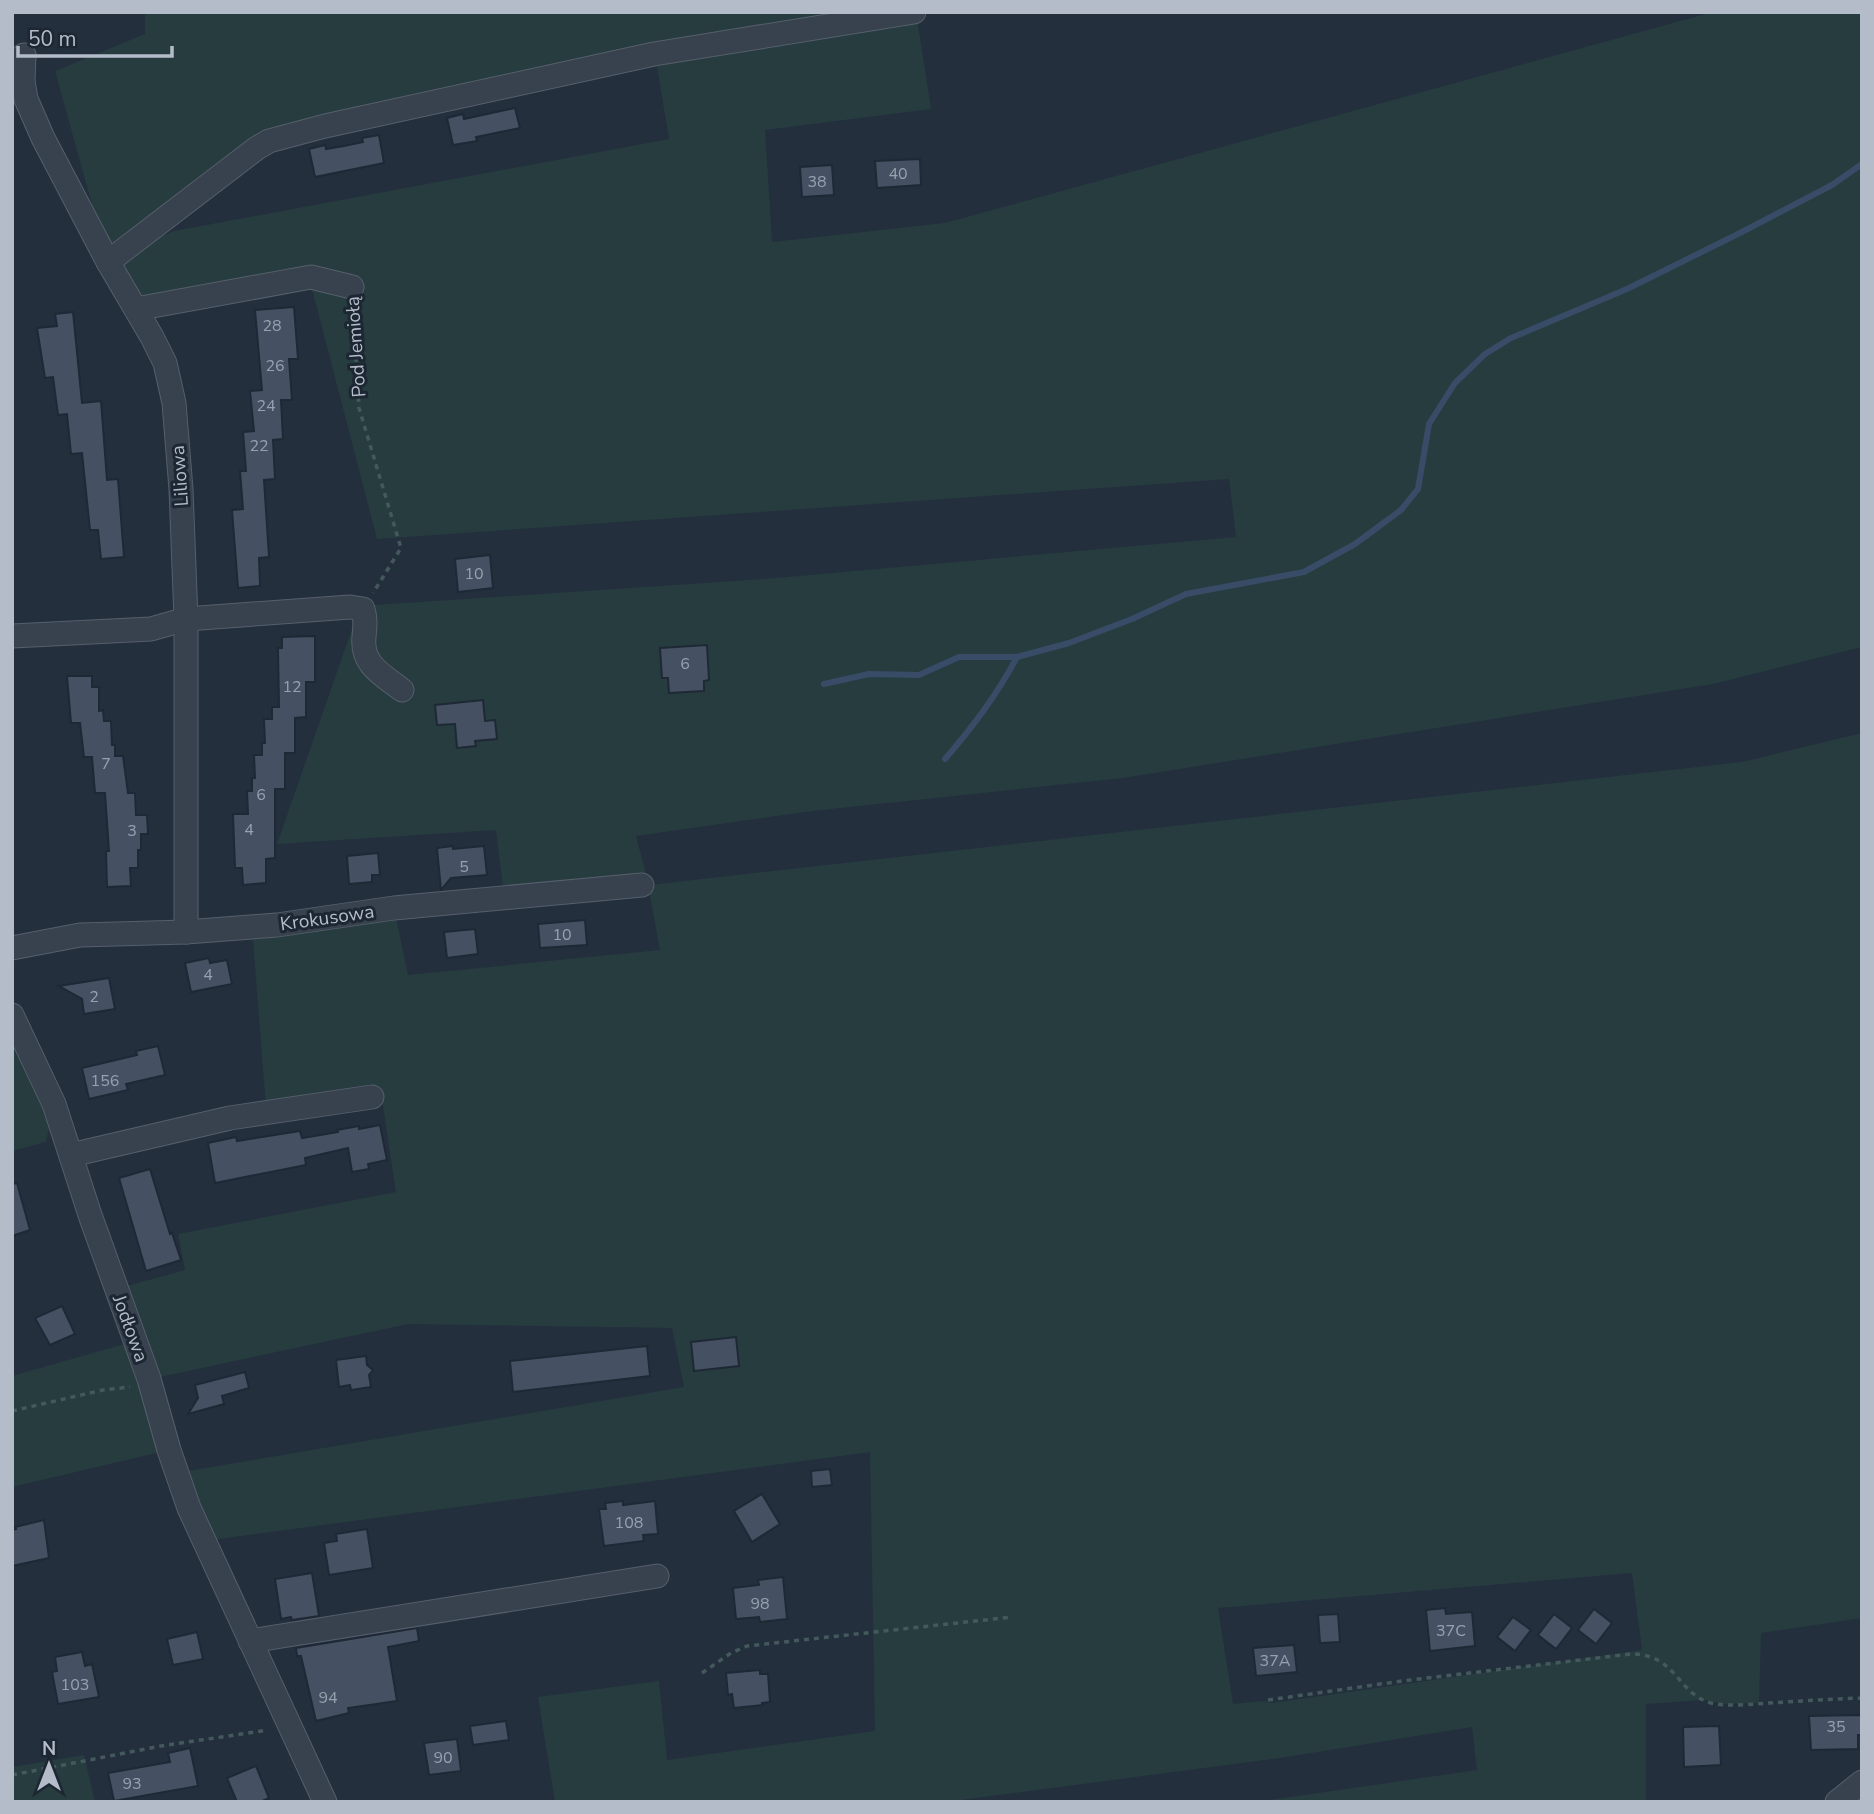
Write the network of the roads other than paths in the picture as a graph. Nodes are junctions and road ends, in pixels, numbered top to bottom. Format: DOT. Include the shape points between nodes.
graph roads {
  1 [pos="914,12"];
  2 [pos="24,55"];
  3 [pos="108,262"];
  4 [pos="352,287"];
  5 [pos="136,309"];
  6 [pos="186,619"];
  7 [pos="12,636"];
  8 [pos="402,690"];
  9 [pos="642,885"];
  10 [pos="186,932"];
  11 [pos="12,948"];
  12 [pos="12,1015"];
  13 [pos="372,1097"];
  14 [pos="71,1155"];
  15 [pos="657,1576"];
  16 [pos="250,1641"];
  17 [pos="1862,1782"];
  18 [pos="325,1802"];
  19 [pos="1837,1802"];
  1 -- 3 [label="street" via="654,54 270,141"];
  2 -- 3 [label="street, Liliowa" via="26,99"];
  3 -- 5 [label="street, Liliowa"];
  4 -- 5 [label="street, Pod Jemiołą" via="311,277"];
  5 -- 6 [label="street, Liliowa" via="165,363 174,403"];
  6 -- 7 [label="street" via="151,629"];
  6 -- 8 [label="street" via="363,609 365,657"];
  6 -- 10 [label="street, Liliowa"];
  9 -- 10 [label="street, Krokusowa"];
  10 -- 11 [label="street, Krokusowa" via="80,935"];
  12 -- 14 [label="street, Jodłowa" via="54,1104"];
  13 -- 14 [label="street" via="230,1118"];
  14 -- 16 [label="street, Jodłowa" via="189,1508"];
  15 -- 16 [label="street"];
  16 -- 18 [label="street, Jodłowa"];
  17 -- 19 [label="street"];
}
